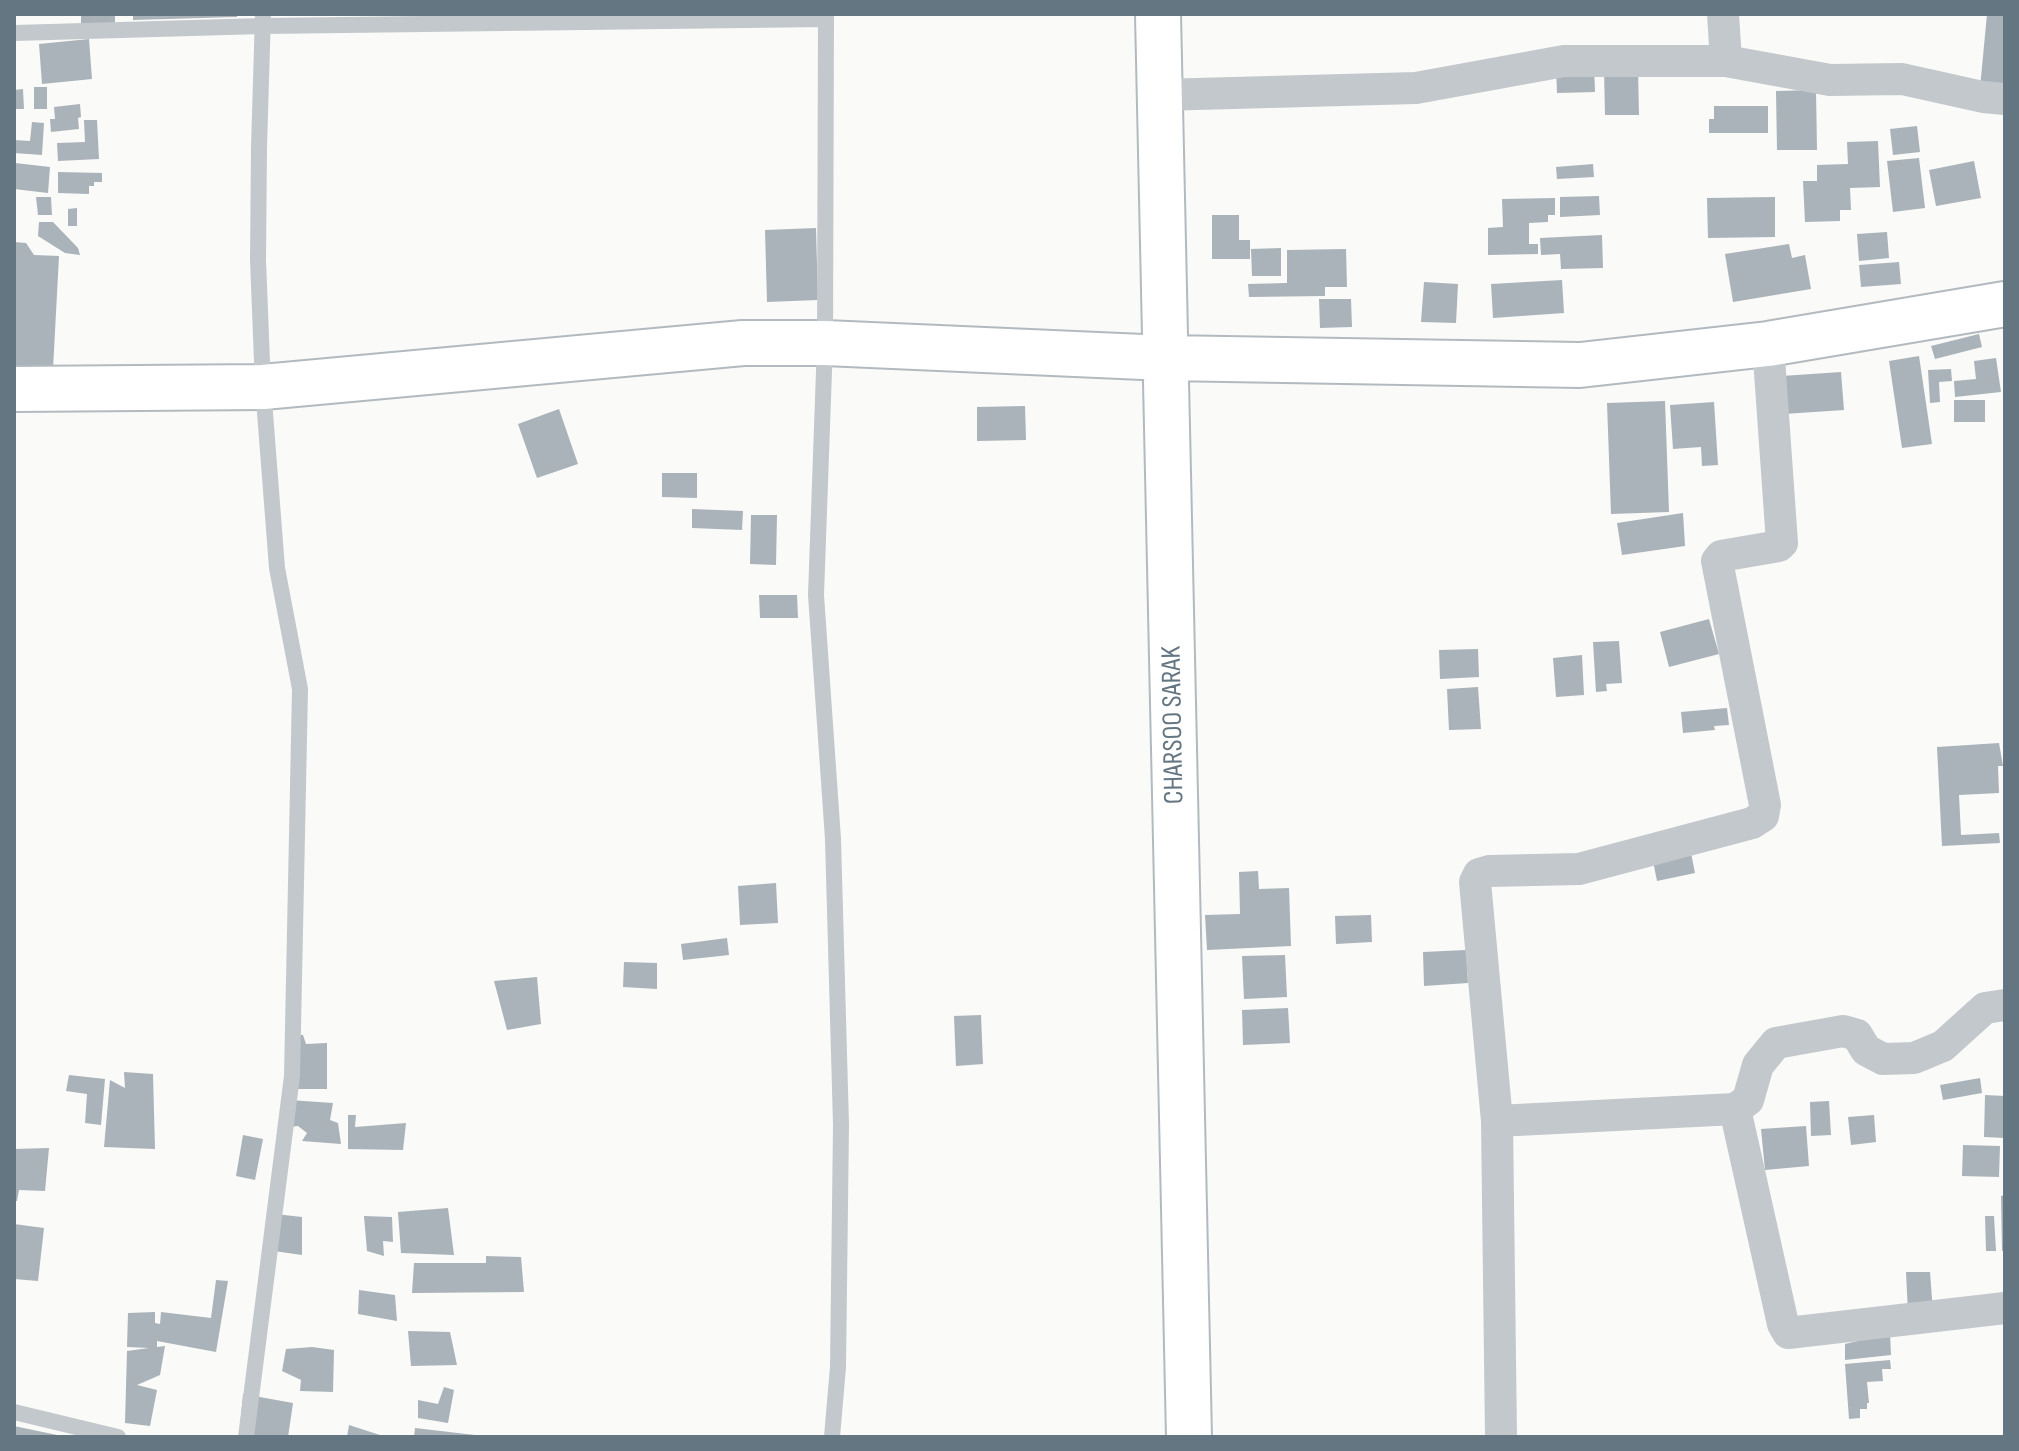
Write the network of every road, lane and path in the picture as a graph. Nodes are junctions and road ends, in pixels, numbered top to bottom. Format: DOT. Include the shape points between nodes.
graph roads {
  1 [pos="1158,14"];
  2 [pos="1723,14"];
  3 [pos="826,17"];
  4 [pos="263,20"];
  5 [pos="14,33"];
  6 [pos="1726,61"];
  7 [pos="1160,95"];
  8 [pos="2005,99"];
  9 [pos="2005,304"];
  10 [pos="825,343"];
  11 [pos="1768,344"];
  12 [pos="1166,358"];
  13 [pos="263,387"];
  14 [pos="14,389"];
  15 [pos="2005,1005"];
  16 [pos="1735,1109"];
  17 [pos="1497,1121"];
  18 [pos="2005,1308"];
  19 [pos="14,1412"];
  20 [pos="118,1437"];
  21 [pos="246,1437"];
  22 [pos="832,1437"];
  23 [pos="1189,1437"];
  24 [pos="1501,1437"];
  1 -- 7 [label="street, CHARSOO SARAK"];
  2 -- 6 [label="street"];
  3 -- 4 [label="lane"];
  3 -- 10 [label="lane"];
  4 -- 5 [label="lane"];
  4 -- 13 [label="lane" via="258,246"];
  6 -- 7 [label="street" via="1564,61 1416,88"];
  6 -- 8 [label="street" via="1830,80 1902,79"];
  7 -- 12 [label="street, CHARSOO SARAK"];
  9 -- 11 [label="street"];
  10 -- 12 [label="street"];
  10 -- 13 [label="street" via="743,343"];
  10 -- 22 [label="lane" via="816,595 833,839 841,1125"];
  11 -- 12 [label="street" via="1580,365"];
  11 -- 17 [label="street" via="1782,543 1717,561 1763,816 1579,869 1479,874 1475,882"];
  12 -- 23 [label="street, CHARSOO SARAK"];
  13 -- 14 [label="street"];
  13 -- 21 [label="lane" via="277,568 300,704 292,1076"];
  15 -- 16 [label="street" via="1985,1008 1943,1046 1914,1058 1883,1059 1866,1050 1857,1035 1843,1031 1776,1043 1758,1065 1748,1100"];
  16 -- 17 [label="street"];
  16 -- 18 [label="street" via="1788,1333"];
  17 -- 24 [label="street"];
  19 -- 20 [label="lane"];
}
